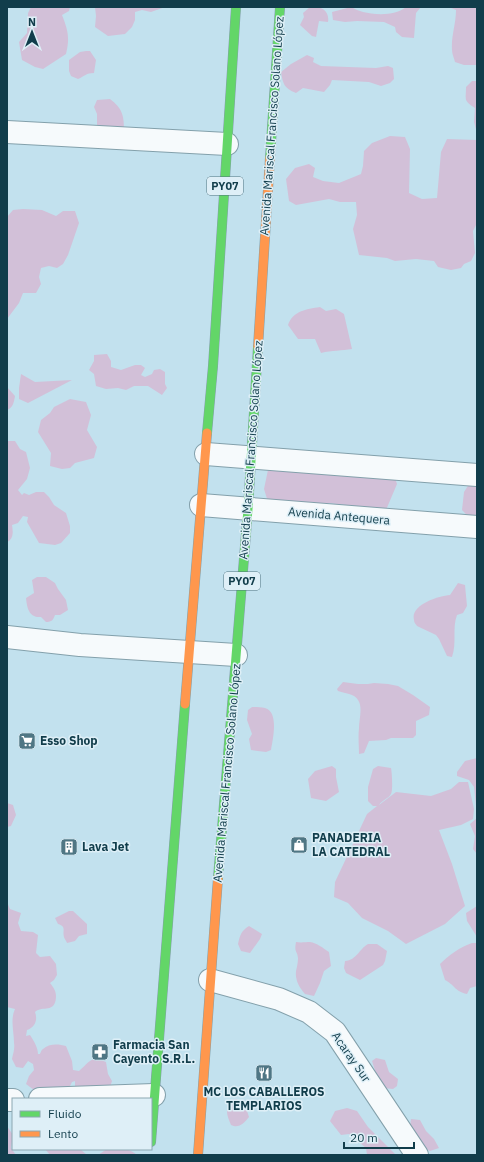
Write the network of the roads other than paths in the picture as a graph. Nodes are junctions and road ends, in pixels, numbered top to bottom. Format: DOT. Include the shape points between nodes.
graph roads {
  1 [pos="236,7"];
  2 [pos="280,7"];
  3 [pos="7,132"];
  4 [pos="227,144"];
  5 [pos="206,454"];
  6 [pos="252,458"];
  7 [pos="477,475"];
  8 [pos="202,505"];
  9 [pos="248,508"];
  10 [pos="477,527"];
  11 [pos="7,637"];
  12 [pos="189,652"];
  13 [pos="236,655"];
  14 [pos="210,980"];
  15 [pos="154,1095"];
  16 [pos="68,1098"];
  17 [pos="152,1126"];
  18 [pos="198,1155"];
  19 [pos="417,1155"];
  1 -- 4 [label="main road, PY07"];
  2 -- 6 [label="main road, Avenida Mariscal Francisco Solano López / PY07"];
  3 -- 4 [label="street"];
  4 -- 5 [label="main road, PY07"];
  5 -- 6 [label="street"];
  5 -- 8 [label="main road, PY07"];
  6 -- 7 [label="street"];
  6 -- 9 [label="main road, Avenida Mariscal Francisco Solano López / PY07"];
  8 -- 9 [label="street, Avenida Antequera"];
  8 -- 12 [label="main road, PY07"];
  9 -- 10 [label="street, Avenida Antequera"];
  9 -- 13 [label="main road, Avenida Mariscal Francisco Solano López / PY07"];
  11 -- 12 [label="street"];
  12 -- 13 [label="street"];
  12 -- 15 [label="main road, PY07"];
  13 -- 14 [label="main road, Avenida Mariscal Francisco Solano López / PY07"];
  14 -- 18 [label="main road, Avenida Mariscal Francisco Solano López / PY07"];
  14 -- 19 [label="street, Acaray Sur" via="279,999 309,1012 335,1032"];
  15 -- 16 [label="street"];
  15 -- 17 [label="main road, PY07"];
}
